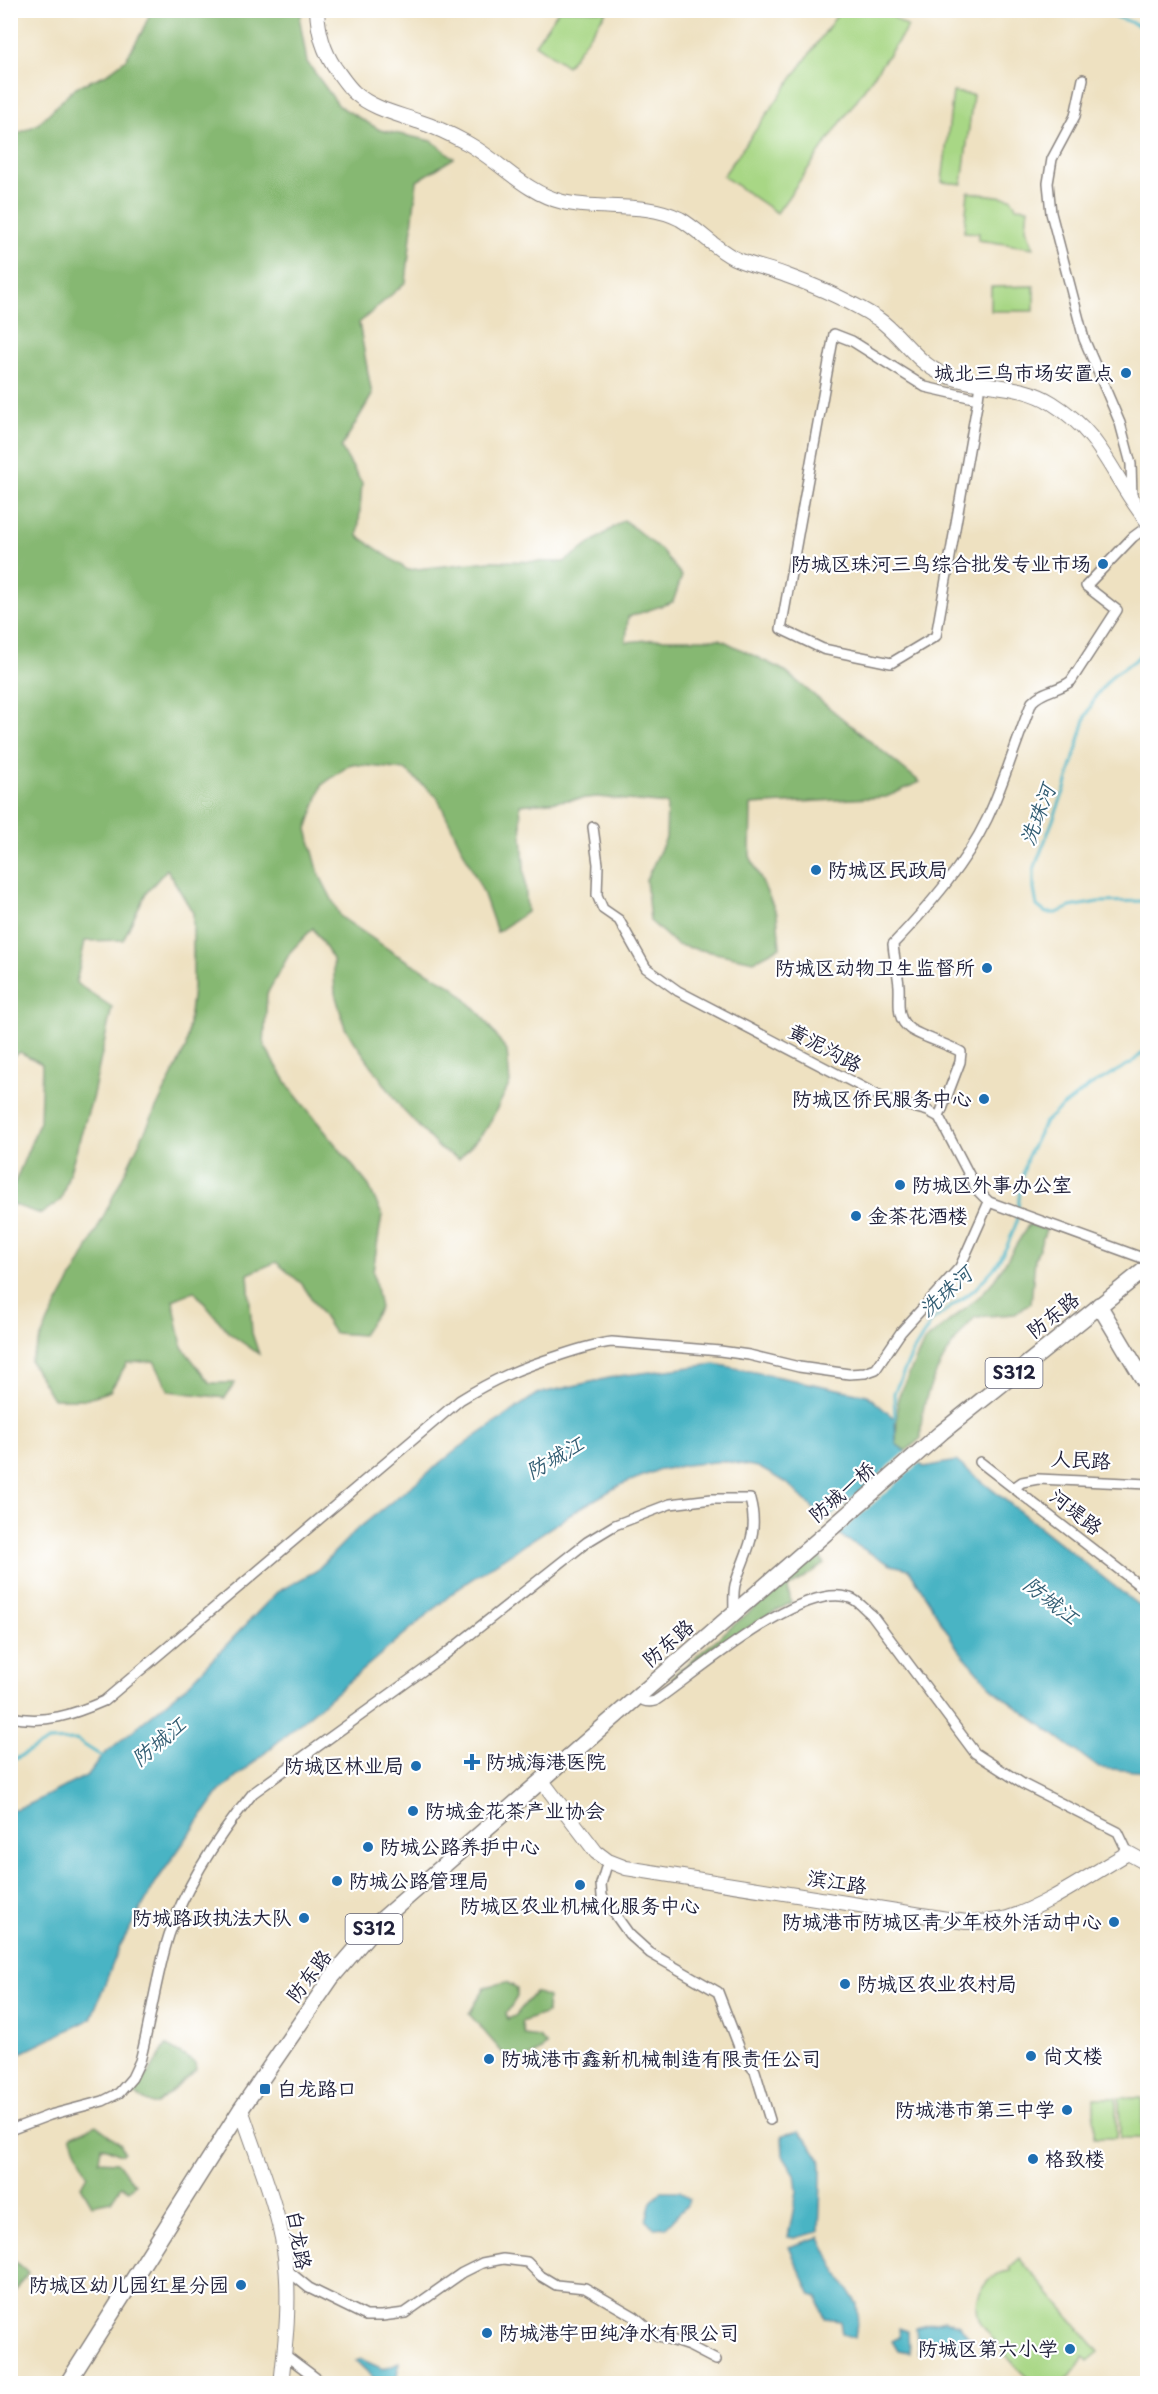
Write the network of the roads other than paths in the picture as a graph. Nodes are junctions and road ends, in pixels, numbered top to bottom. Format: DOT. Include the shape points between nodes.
graph roads {
  1 [pos="317,10"];
  2 [pos="1083,79"];
  3 [pos="980,383"];
  4 [pos="978,399"];
  5 [pos="1132,503"];
  6 [pos="1148,524"];
  7 [pos="593,827"];
  8 [pos="939,1116"];
  9 [pos="989,1202"];
  10 [pos="1148,1260"];
  11 [pos="1148,1267"];
  12 [pos="1099,1305"];
  13 [pos="1148,1387"];
  14 [pos="930,1442"];
  15 [pos="980,1462"];
  16 [pos="1148,1484"];
  17 [pos="1015,1487"];
  18 [pos="780,1574"];
  19 [pos="1148,1592"];
  20 [pos="734,1613"];
  21 [pos="639,1696"];
  22 [pos="10,1717"];
  23 [pos="542,1780"];
  24 [pos="1128,1853"];
  25 [pos="608,1861"];
  26 [pos="1148,1864"];
  27 [pos="241,2109"];
  28 [pos="770,2120"];
  29 [pos="10,2130"];
  30 [pos="287,2270"];
  31 [pos="284,2354"];
  32 [pos="716,2360"];
  33 [pos="67,2384"];
  34 [pos="281,2384"];
  35 [pos="324,2384"];
  1 -- 3 [label="street" via="330,61 355,92 375,106 468,144 515,179 560,202 656,211 680,219 735,258 788,275 877,318 934,370"];
  2 -- 5 [label="street" via="1075,116 1052,159 1048,183 1051,213 1084,339 1120,423 1131,464"];
  3 -- 4 [label="street"];
  3 -- 5 [label="street" via="1023,390 1068,413 1106,454"];
  4 -- 4 [label="street" via="925,387 852,340 834,334 781,629 823,649 891,663 936,636"];
  5 -- 6 [label="street"];
  6 -- 8 [label="street" via="1086,586 1117,610 1071,681 1040,694 1032,702 987,819 964,858 893,944 899,985 897,1003 904,1023 961,1052"];
  7 -- 8 [label="street, 黄泥沟路" via="597,895 603,909 619,920 646,968 678,991 887,1100"];
  8 -- 9 [label="street" via="976,1190"];
  9 -- 10 [label="street"];
  9 -- 22 [label="street" via="960,1267 901,1332 876,1369 849,1374 740,1354 612,1342 513,1371 453,1406 104,1701 50,1720"];
  11 -- 12 [label="main road, 防东路"];
  12 -- 13 [label="main road"];
  12 -- 14 [label="main road, 防东路 / S312"];
  14 -- 18 [label="main road, 防城一桥 / S312"];
  15 -- 17 [label="street, 河堤路"];
  16 -- 17 [label="street, 人民路" via="1038,1479"];
  17 -- 19 [label="street, 河堤路"];
  18 -- 20 [label="main road, 防东路 / S312"];
  20 -- 21 [label="main road, 防东路 / S312"];
  20 -- 29 [label="street" via="734,1588 755,1524 750,1499 670,1504 615,1525 586,1542 443,1656 253,1793 230,1821 181,1904 169,1936 140,2061 132,2078 119,2093 102,2101"];
  21 -- 23 [label="main road, 防东路 / S312"];
  21 -- 24 [label="street" via="642,1701 655,1701 768,1619 796,1606 836,1595 851,1598 872,1615 975,1753 1023,1784 1118,1832"];
  23 -- 25 [label="street, 滨江路" via="587,1843"];
  23 -- 27 [label="main road, 防东路 / S312" via="380,1921 332,1977"];
  24 -- 25 [label="street, 滨江路" via="1027,1911 985,1922 645,1872"];
  24 -- 26 [label="street"];
  25 -- 28 [label="street" via="601,1884 602,1896 629,1934 650,1953 718,1992 743,2056 755,2072"];
  27 -- 30 [label="street, 白龙路" via="268,2189"];
  27 -- 33 [label="main road, 防东路 / S312"];
  30 -- 31 [label="street, 白龙路"];
  30 -- 32 [label="street" via="309,2288 366,2316 382,2316 405,2313 482,2263 502,2259 527,2262 556,2285 585,2288 635,2317 656,2335"];
  31 -- 34 [label="street, 白龙路"];
  31 -- 35 [label="street"];
}
